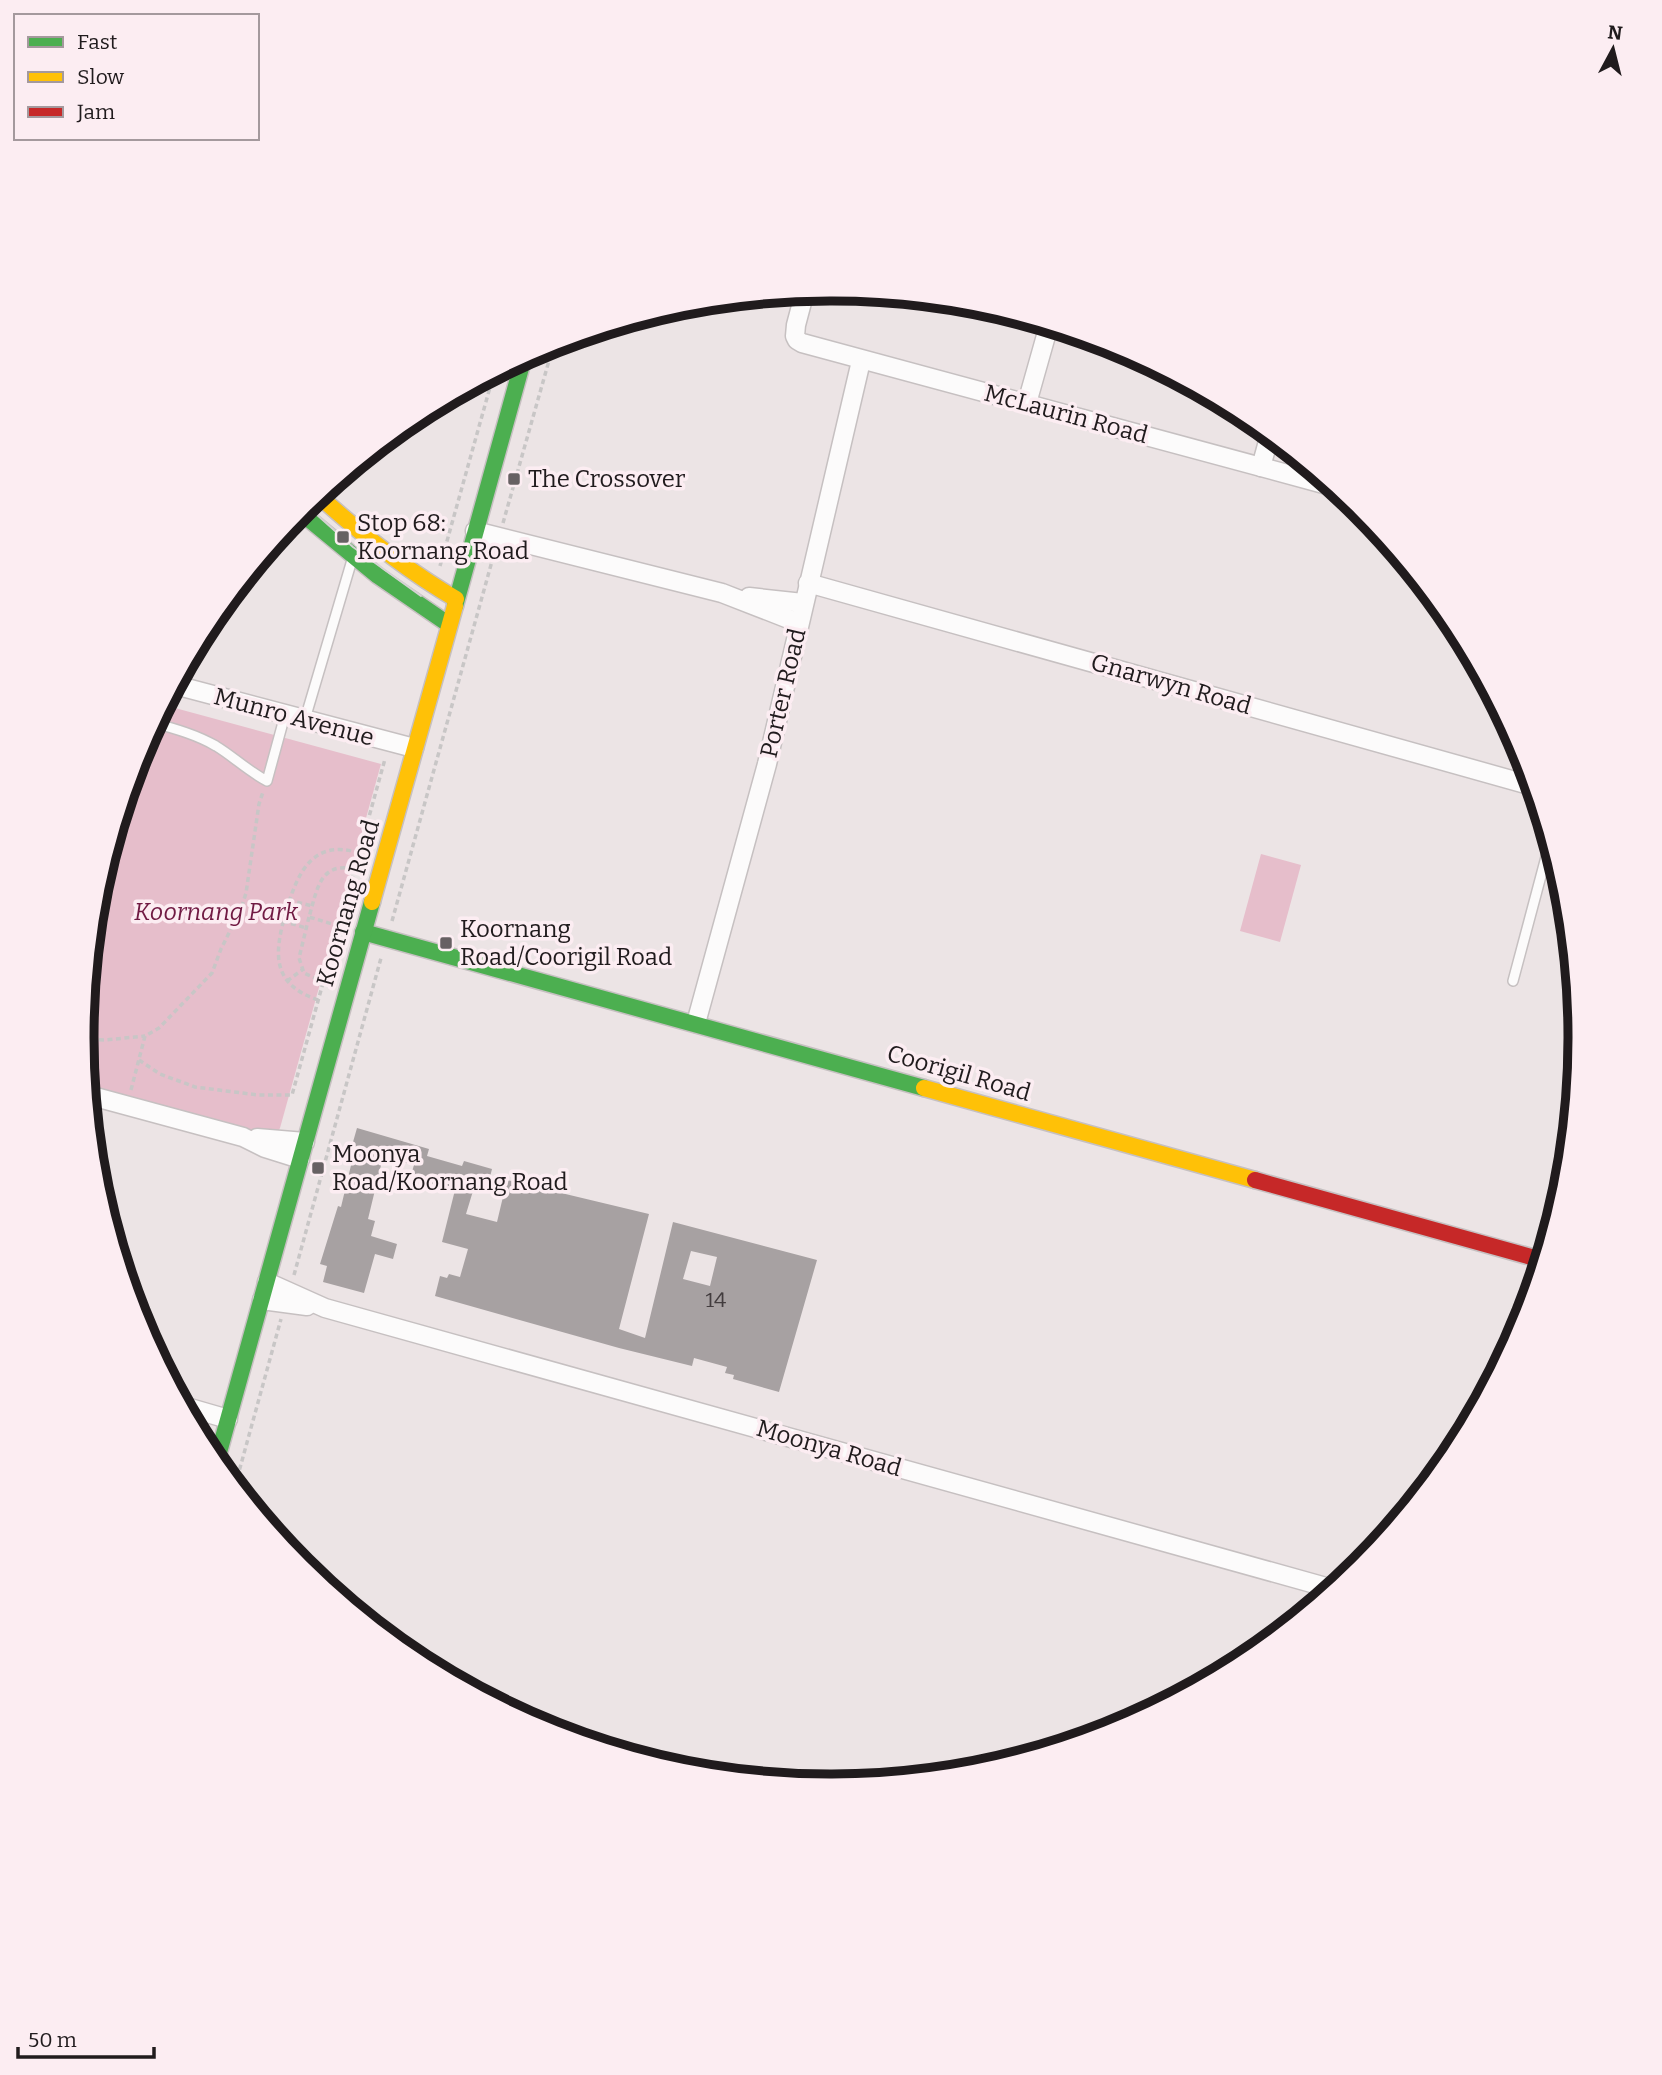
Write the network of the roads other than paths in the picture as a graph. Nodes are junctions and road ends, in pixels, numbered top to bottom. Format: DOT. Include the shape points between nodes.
graph roads {
  1 [pos="802,302"];
  2 [pos="1047,333"];
  3 [pos="861,361"];
  4 [pos="520,370"];
  5 [pos="1027,403"];
  6 [pos="1267,444"];
  7 [pos="1261,467"];
  8 [pos="1314,481"];
  9 [pos="327,501"];
  10 [pos="308,519"];
  11 [pos="475,531"];
  12 [pos="353,557"];
  13 [pos="808,583"];
  14 [pos="722,593"];
  15 [pos="456,598"];
  16 [pos="803,603"];
  17 [pos="799,622"];
  18 [pos="448,624"];
  19 [pos="183,687"];
  20 [pos="285,715"];
  21 [pos="305,719"];
  22 [pos="164,726"];
  23 [pos="414,748"];
  24 [pos="1521,783"];
  25 [pos="1545,860"];
  26 [pos="363,932"];
  27 [pos="1513,981"];
  28 [pos="696,1023"];
  29 [pos="97,1098"];
  30 [pos="303,1150"];
  31 [pos="1533,1257"];
  32 [pos="264,1291"];
  33 [pos="195,1410"];
  34 [pos="228,1419"];
  35 [pos="220,1448"];
  36 [pos="1322,1586"];
  1 -- 3 [label="street, McLaurin Road" via="797,341"];
  2 -- 5 [label="street"];
  3 -- 5 [label="street, McLaurin Road"];
  3 -- 13 [label="street, Porter Road"];
  4 -- 11 [label="street, Koornang Road"];
  5 -- 7 [label="street, McLaurin Road"];
  6 -- 7 [label="street"];
  7 -- 8 [label="street, McLaurin Road"];
  9 -- 15 [label="street" via="403,565"];
  10 -- 12 [label="street"];
  11 -- 14 [label="street"];
  11 -- 15 [label="street, Koornang Road"];
  12 -- 18 [label="street"];
  12 -- 21 [label="lane"];
  13 -- 16 [label="street, Porter Road"];
  13 -- 24 [label="street, Gnarwyn Road"];
  14 -- 16 [label="street"];
  14 -- 17 [label="street"];
  15 -- 18 [label="street, Koornang Road"];
  16 -- 17 [label="street, Porter Road"];
  17 -- 28 [label="street, Porter Road" via="767,764"];
  18 -- 23 [label="street, Koornang Road"];
  19 -- 20 [label="street, Munro Avenue"];
  20 -- 21 [label="street, Munro Avenue"];
  20 -- 22 [label="lane" via="267,781 218,747"];
  21 -- 23 [label="street, Munro Avenue"];
  23 -- 26 [label="street, Koornang Road"];
  25 -- 27 [label="lane"];
  26 -- 28 [label="street, Coorigil Road"];
  26 -- 30 [label="street, Koornang Road"];
  28 -- 31 [label="street, Coorigil Road"];
  29 -- 30 [label="street"];
  30 -- 32 [label="street, Koornang Road"];
  32 -- 34 [label="street, Koornang Road"];
  32 -- 36 [label="street, Moonya Road"];
  33 -- 34 [label="street"];
  34 -- 35 [label="street, Koornang Road"];
}
